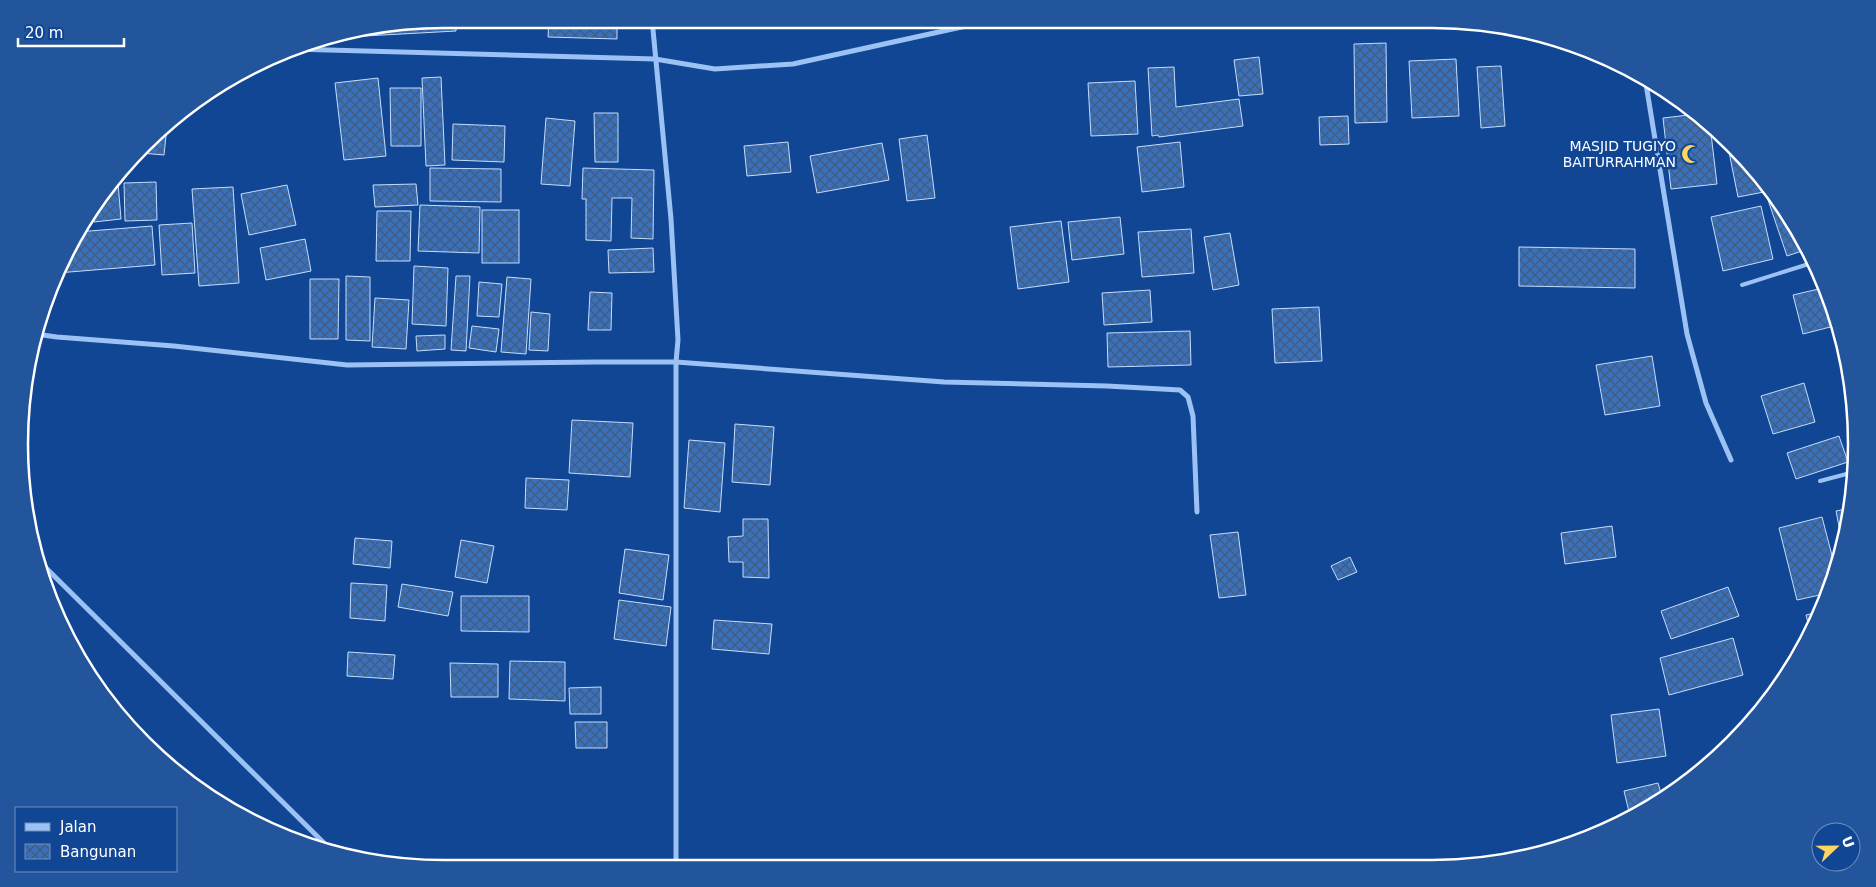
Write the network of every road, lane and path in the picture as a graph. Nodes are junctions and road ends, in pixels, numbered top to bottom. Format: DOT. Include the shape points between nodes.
graph roads {
  1 [pos="653,28"];
  2 [pos="957,28"];
  3 [pos="311,50"];
  4 [pos="656,60"];
  5 [pos="1646,87"];
  6 [pos="1808,264"];
  7 [pos="1742,285"];
  8 [pos="42,335"];
  9 [pos="676,362"];
  10 [pos="1731,460"];
  11 [pos="1848,474"];
  12 [pos="1820,481"];
  13 [pos="1196,512"];
  14 [pos="48,570"];
  15 [pos="320,840"];
  16 [pos="676,860"];
  1 -- 4 [label="street"];
  2 -- 4 [label="street" via="793,64 715,69"];
  3 -- 4 [label="street"];
  4 -- 9 [label="street" via="671,219 678,340"];
  5 -- 10 [label="street" via="1686,334 1706,403"];
  6 -- 7 [label="lane"];
  8 -- 9 [label="street" via="347,365"];
  9 -- 13 [label="street" via="944,382 1180,390 1188,397 1193,416"];
  9 -- 16 [label="street"];
  11 -- 12 [label="lane"];
  14 -- 15 [label="street"];
}
